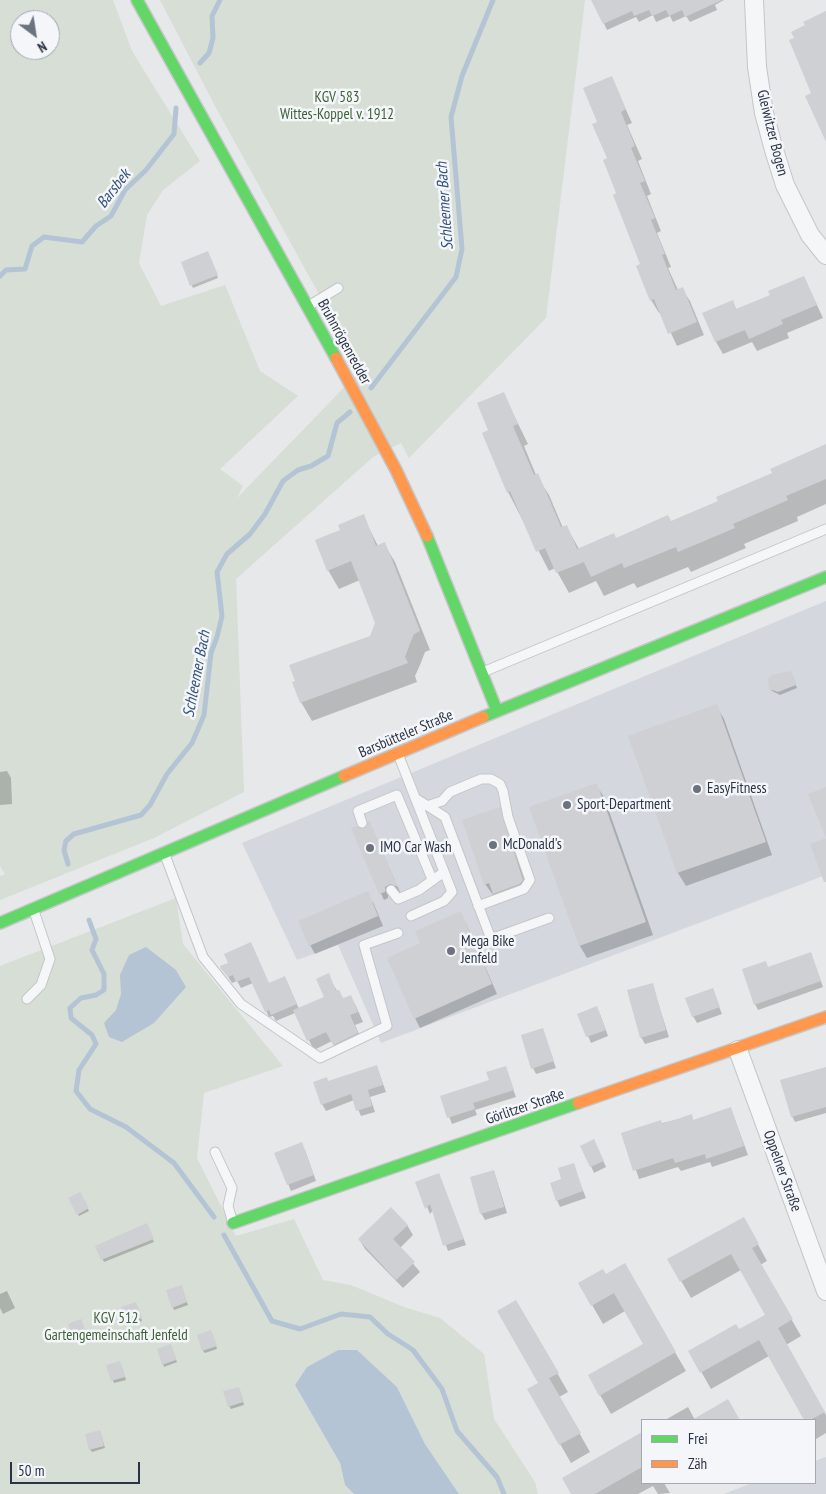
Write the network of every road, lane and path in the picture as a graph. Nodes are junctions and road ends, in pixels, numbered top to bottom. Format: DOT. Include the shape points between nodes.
graph roads {
  1 [pos="137,0"];
  2 [pos="754,0"];
  3 [pos="826,255"];
  4 [pos="338,288"];
  5 [pos="307,306"];
  6 [pos="826,529"];
  7 [pos="826,577"];
  8 [pos="481,673"];
  9 [pos="497,712"];
  10 [pos="397,754"];
  11 [pos="415,798"];
  12 [pos="427,806"];
  13 [pos="362,823"];
  14 [pos="164,852"];
  15 [pos="444,872"];
  16 [pos="432,879"];
  17 [pos="391,890"];
  18 [pos="478,906"];
  19 [pos="33,908"];
  20 [pos="411,916"];
  21 [pos="549,918"];
  22 [pos="0,923"];
  23 [pos="398,933"];
  24 [pos="27,998"];
  25 [pos="826,1017"];
  26 [pos="738,1050"];
  27 [pos="215,1152"];
  28 [pos="233,1223"];
  29 [pos="826,1292"];
  1 -- 5 [label="street, Bruhnrögenredder"];
  2 -- 3 [label="street, Gleiwitzer Bogen" via="764,113 774,150 786,185 810,235"];
  4 -- 5 [label="lane"];
  5 -- 8 [label="street, Bruhnrögenredder" via="396,470 431,544"];
  6 -- 8 [label="lane"];
  7 -- 9 [label="street, Barsbütteler Straße"];
  8 -- 9 [label="street, Bruhnrögenredder"];
  9 -- 10 [label="street, Barsbütteler Straße"];
  10 -- 11 [label="lane"];
  10 -- 14 [label="street, Barsbütteler Straße"];
  11 -- 12 [label="lane"];
  11 -- 15 [label="lane"];
  12 -- 18 [label="lane" via="445,817"];
  12 -- 18 [label="lane" via="442,800 450,792 481,780 491,779 500,784 530,880 524,889"];
  13 -- 16 [label="lane" via="358,811 397,795"];
  14 -- 19 [label="street, Barsbütteler Straße"];
  14 -- 23 [label="lane" via="203,957 241,1004 320,1058 387,1026 364,945"];
  15 -- 16 [label="lane"];
  15 -- 20 [label="lane" via="452,892 444,902"];
  16 -- 17 [label="lane" via="419,890 398,899"];
  18 -- 21 [label="lane" via="490,939"];
  19 -- 22 [label="street, Barsbütteler Straße"];
  19 -- 24 [label="lane" via="50,958 41,985"];
  25 -- 26 [label="street, Görlitzer Straße"];
  26 -- 28 [label="street, Görlitzer Straße"];
  26 -- 29 [label="street, Oppelner Straße"];
  27 -- 28 [label="lane" via="232,1188 228,1206"];
}
